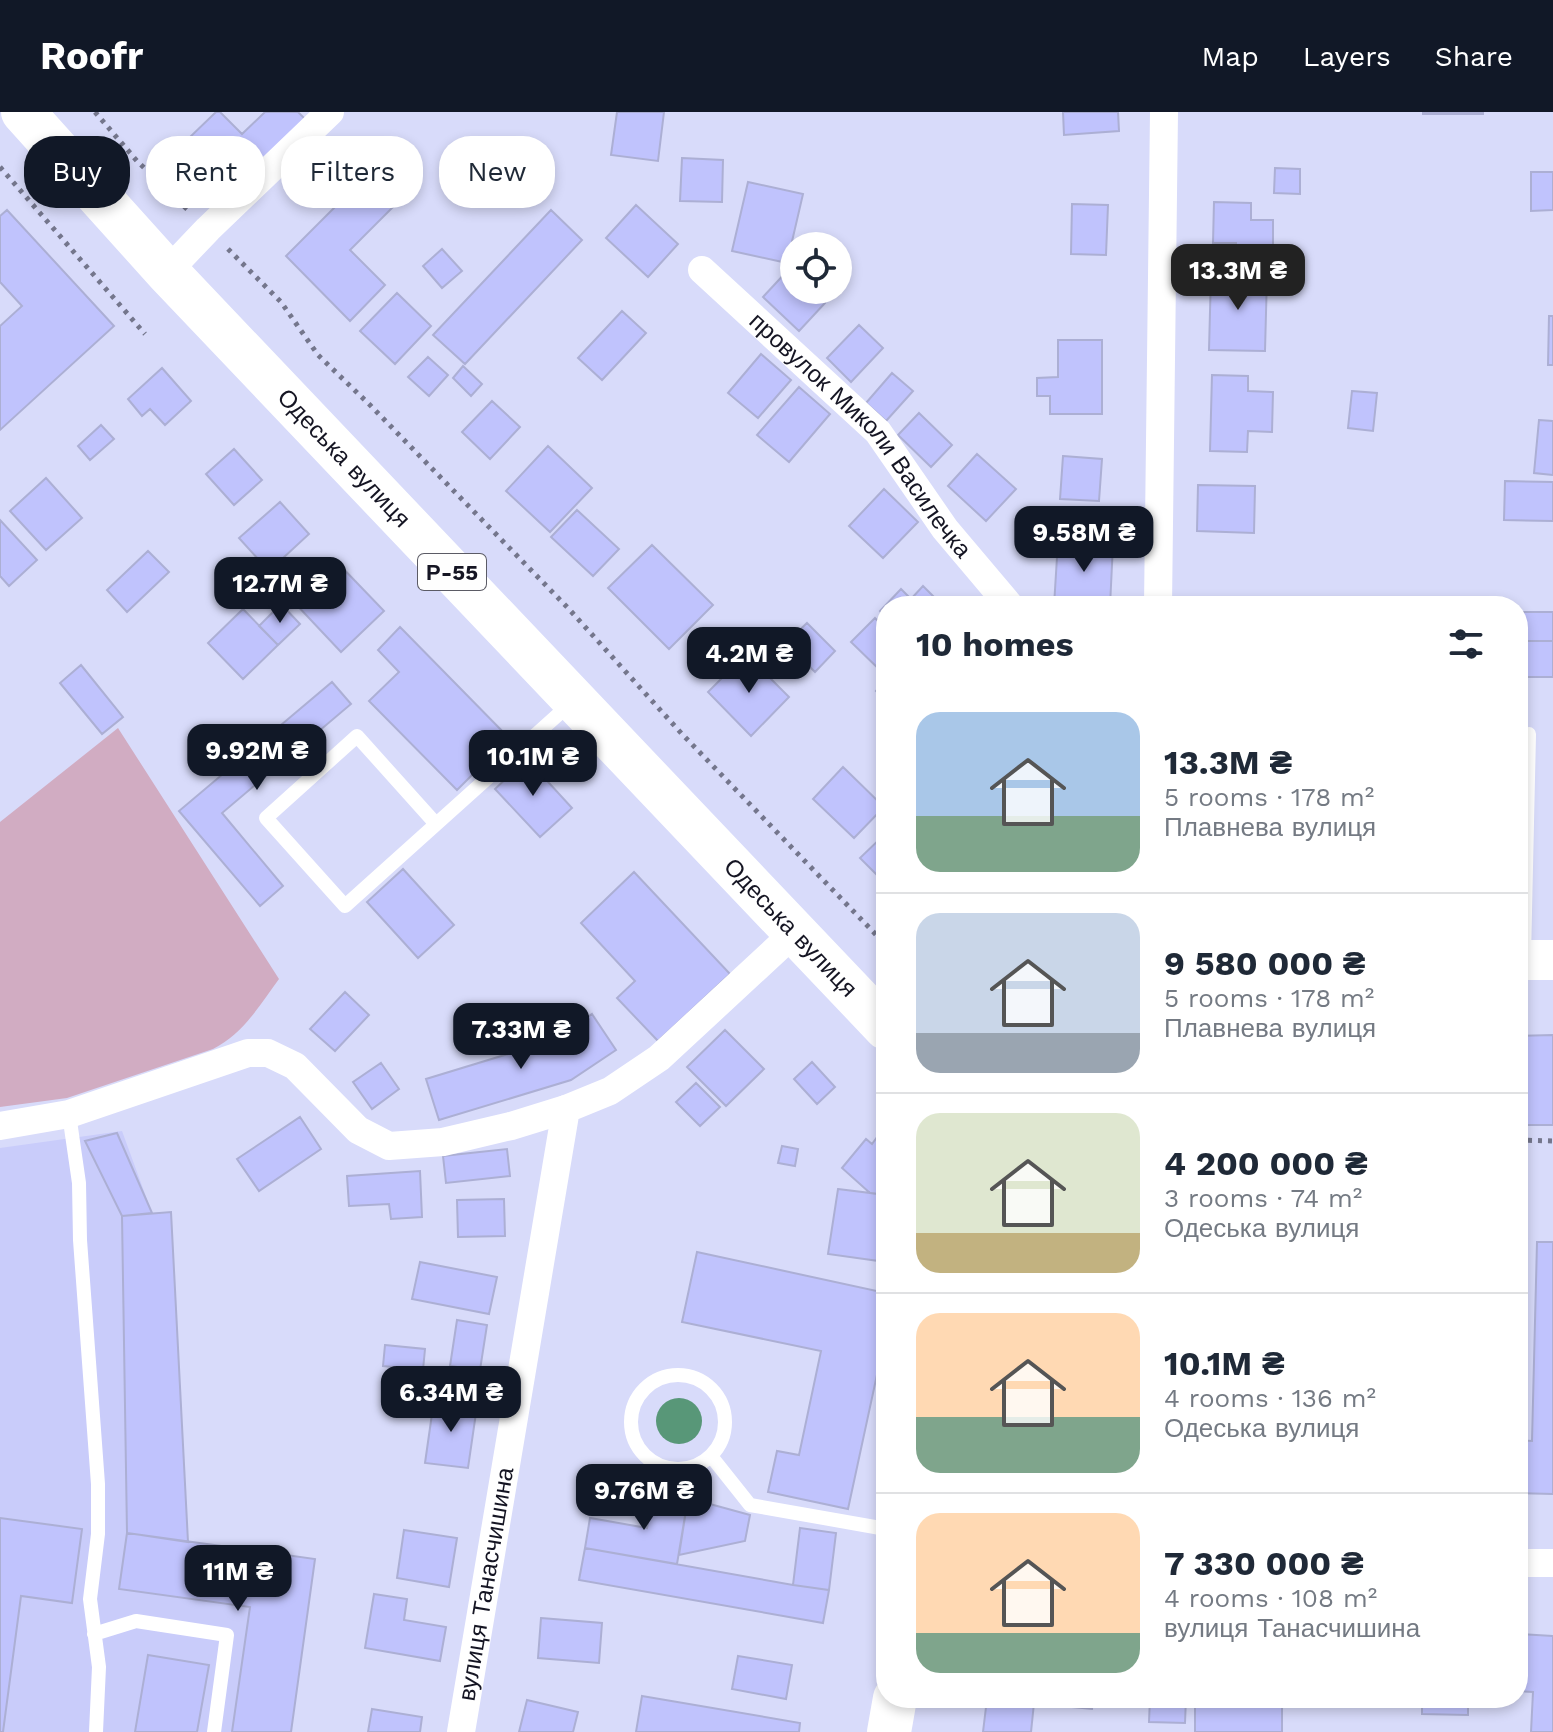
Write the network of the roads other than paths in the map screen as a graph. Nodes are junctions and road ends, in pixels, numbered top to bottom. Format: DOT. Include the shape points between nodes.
graph roads {
  1 [pos="23,112"];
  2 [pos="330,112"];
  3 [pos="1164,112"];
  4 [pos="702,270"];
  5 [pos="167,272"];
  6 [pos="1002,596"];
  7 [pos="1158,596"];
  8 [pos="574,700"];
  9 [pos="1529,734"];
  10 [pos="436,824"];
  11 [pos="795,932"];
  12 [pos="1531,960"];
  13 [pos="839,977"];
  14 [pos="876,997"];
  15 [pos="876,1017"];
  16 [pos="566,1109"];
  17 [pos="69,1114"];
  18 [pos="0,1126"];
  19 [pos="711,1456"];
  20 [pos="876,1527"];
  21 [pos="1528,1563"];
  22 [pos="1553,1563"];
  23 [pos="94,1634"];
  24 [pos="893,1708"];
  25 [pos="96,1732"];
  26 [pos="214,1732"];
  27 [pos="461,1732"];
  28 [pos="889,1732"];
  1 -- 5 [label="main road, Одеська вулиця / Р-55"];
  2 -- 5 [label="street"];
  3 -- 7 [label="street"];
  4 -- 6 [label="street, провулок Миколи Василечка" via="878,432 945,529"];
  5 -- 8 [label="main road, Одеська вулиця / Р-55"];
  8 -- 10 [label="lane"];
  8 -- 11 [label="main road, Одеська вулиця / Р-55"];
  9 -- 12 [label="lane"];
  10 -- 10 [label="lane" via="345,906 266,818 357,736"];
  11 -- 13 [label="main road, Одеська вулиця / Р-55"];
  11 -- 16 [label="street" via="659,1058 610,1091"];
  13 -- 14 [label="main road"];
  13 -- 15 [label="main road, Одеська вулиця / Р-55"];
  16 -- 17 [label="street" via="443,1142 389,1146 358,1130 295,1066 268,1053 248,1053"];
  16 -- 27 [label="street, вулиця Танасчишина"];
  17 -- 18 [label="street"];
  17 -- 23 [label="lane" via="79,1183 98,1484 90,1599"];
  19 -- 19 [label="lane" via="720,1444 725,1413 709,1386 680,1374 650,1384 639,1395 631,1424 642,1452 668,1468 683,1469"];
  19 -- 20 [label="lane" via="750,1505"];
  21 -- 22 [label="street"];
  23 -- 25 [label="lane" via="99,1667"];
  23 -- 26 [label="lane" via="136,1621 227,1635"];
  24 -- 28 [label="main road"];
}
